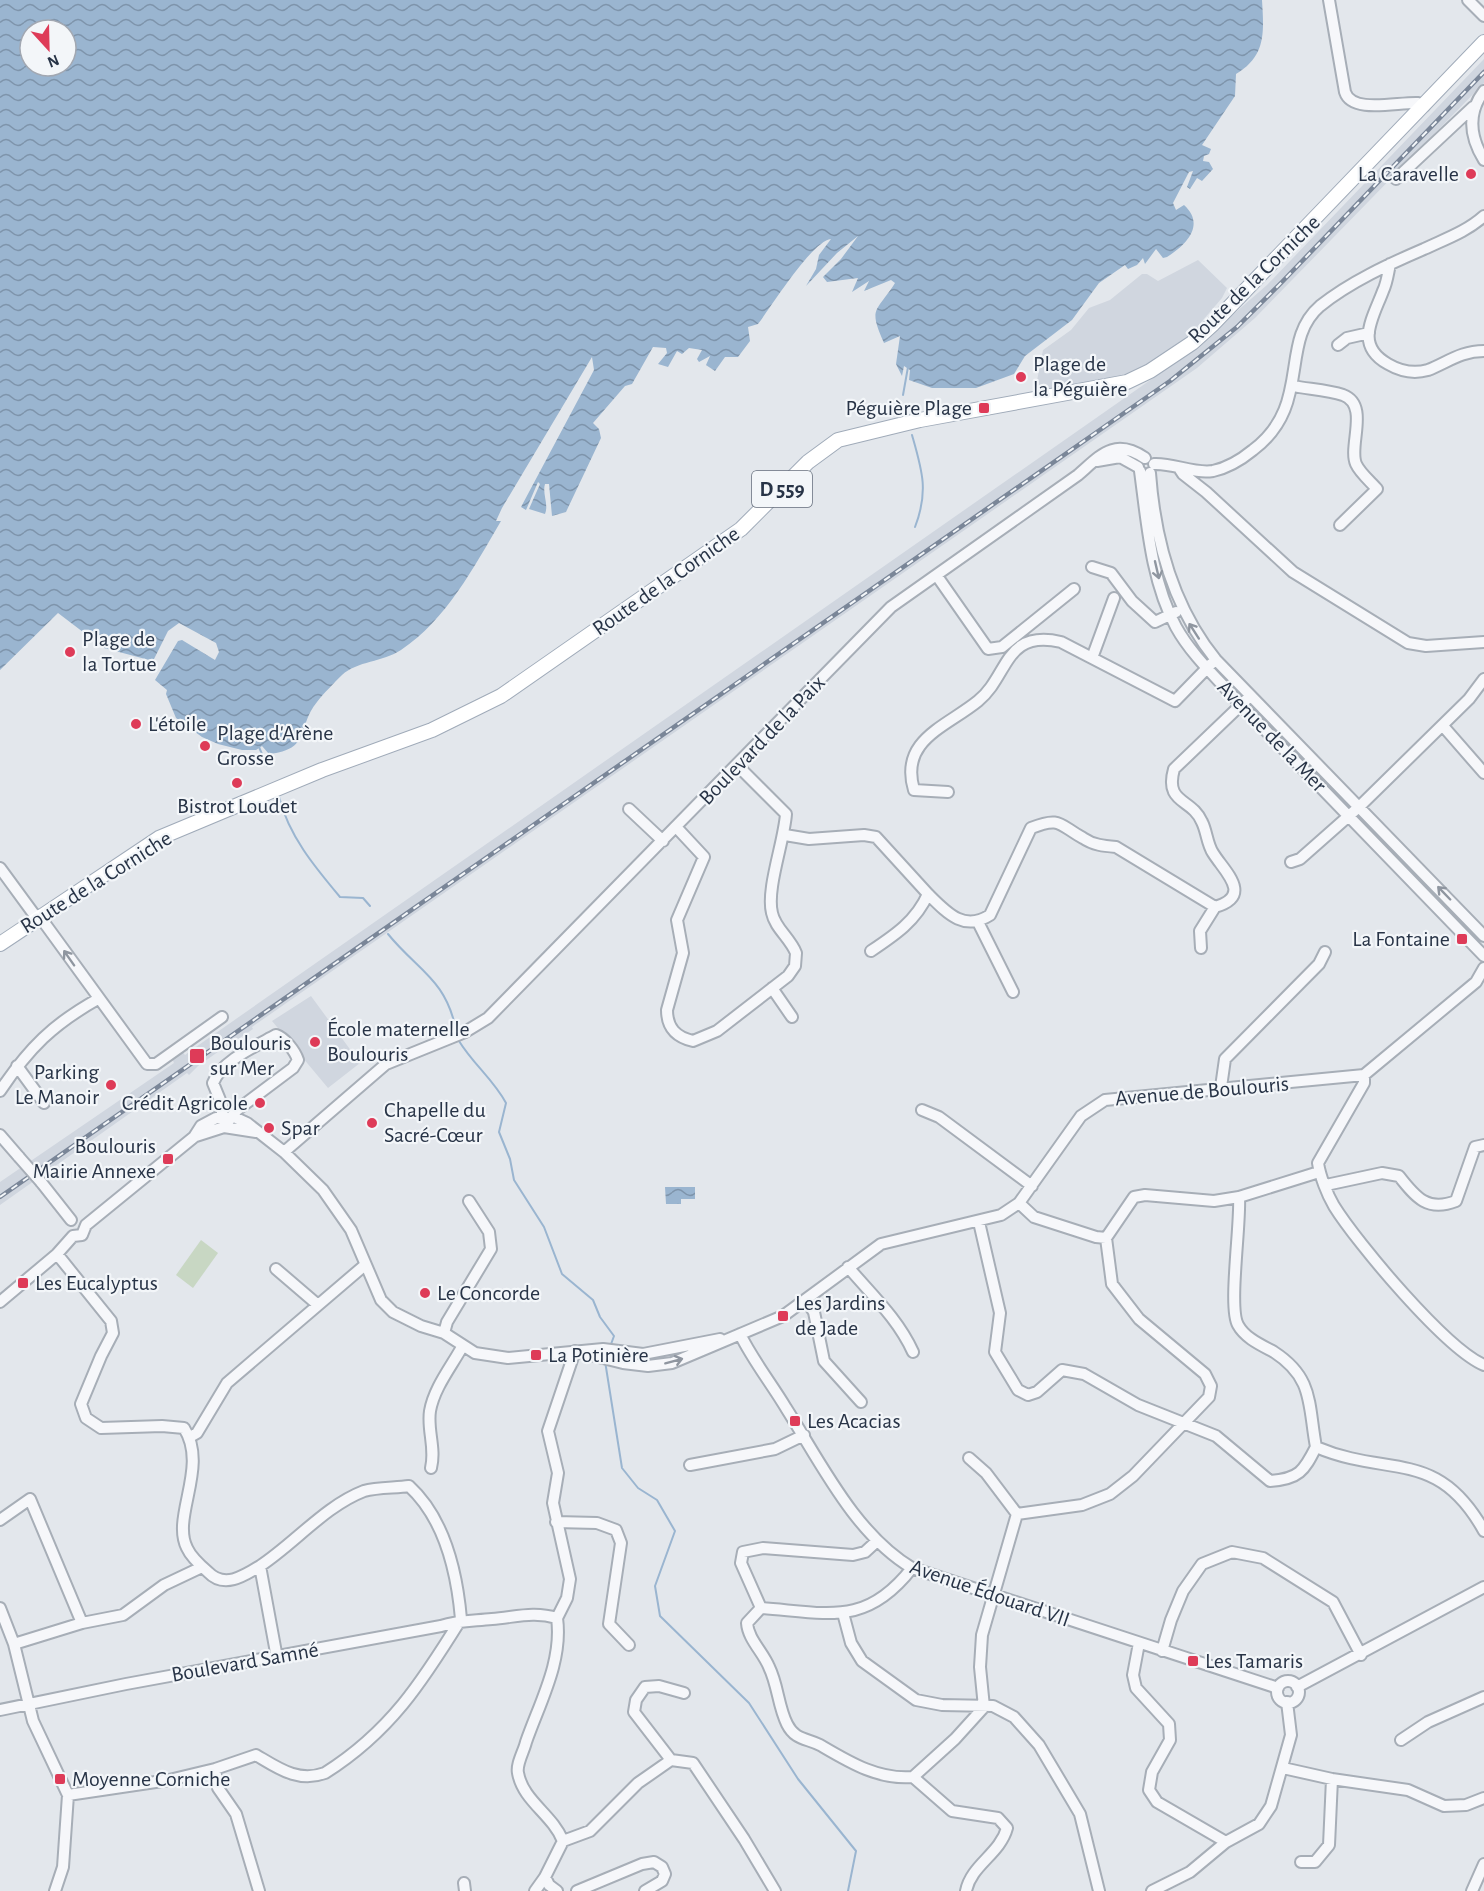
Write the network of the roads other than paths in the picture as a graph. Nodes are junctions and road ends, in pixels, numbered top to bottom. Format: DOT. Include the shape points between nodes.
graph roads {
  1 [pos="1329,0"];
  2 [pos="1468,0"];
  3 [pos="1484,16"];
  4 [pos="1484,42"];
  5 [pos="1484,91"];
  6 [pos="1424,106"];
  7 [pos="1473,107"];
  8 [pos="1484,160"];
  9 [pos="1396,179"];
  10 [pos="1484,217"];
  11 [pos="1390,264"];
  12 [pos="1368,333"];
  13 [pos="1338,345"];
  14 [pos="1484,351"];
  15 [pos="1293,386"];
  16 [pos="1145,467"];
  17 [pos="1179,468"];
  18 [pos="1206,471"];
  19 [pos="1206,492"];
  20 [pos="1340,525"];
  21 [pos="1092,567"];
  22 [pos="937,576"];
  23 [pos="1074,589"];
  24 [pos="1114,598"];
  25 [pos="1182,609"];
  26 [pos="1170,615"];
  27 [pos="1484,642"];
  28 [pos="1092,658"];
  29 [pos="1216,660"];
  30 [pos="1207,668"];
  31 [pos="1484,679"];
  32 [pos="1251,696"];
  33 [pos="1241,705"];
  34 [pos="1443,726"];
  35 [pos="737,765"];
  36 [pos="1484,772"];
  37 [pos="948,792"];
  38 [pos="1360,806"];
  39 [pos="629,809"];
  40 [pos="1349,816"];
  41 [pos="677,828"];
  42 [pos="785,835"];
  43 [pos="663,841"];
  44 [pos="1291,862"];
  45 [pos="0,868"];
  46 [pos="928,894"];
  47 [pos="1215,907"];
  48 [pos="39,918"];
  49 [pos="978,922"];
  50 [pos="1484,936"];
  51 [pos="0,944"];
  52 [pos="1201,948"];
  53 [pos="871,951"];
  54 [pos="1325,952"];
  55 [pos="1484,956"];
  56 [pos="1484,968"];
  57 [pos="1480,980"];
  58 [pos="772,988"];
  59 [pos="1013,992"];
  60 [pos="99,999"];
  61 [pos="222,1017"];
  62 [pos="792,1017"];
  63 [pos="17,1066"];
  64 [pos="1364,1075"];
  65 [pos="1221,1087"];
  66 [pos="0,1091"];
  67 [pos="44,1103"];
  68 [pos="922,1110"];
  69 [pos="229,1122"];
  70 [pos="0,1135"];
  71 [pos="1484,1145"];
  72 [pos="284,1152"];
  73 [pos="1319,1172"];
  74 [pos="1326,1185"];
  75 [pos="1032,1186"];
  76 [pos="1239,1197"];
  77 [pos="469,1201"];
  78 [pos="1019,1203"];
  79 [pos="71,1220"];
  80 [pos="979,1222"];
  81 [pos="86,1225"];
  82 [pos="73,1236"];
  83 [pos="1106,1238"];
  84 [pos="57,1254"];
  85 [pos="365,1265"];
  86 [pos="848,1267"];
  87 [pos="276,1269"];
  88 [pos="806,1300"];
  89 [pos="0,1302"];
  90 [pos="318,1305"];
  91 [pos="444,1333"];
  92 [pos="740,1334"];
  93 [pos="462,1347"];
  94 [pos="575,1351"];
  95 [pos="913,1352"];
  96 [pos="1484,1365"];
  97 [pos="861,1402"];
  98 [pos="1186,1422"];
  99 [pos="804,1435"];
  100 [pos="190,1437"];
  101 [pos="1316,1447"];
  102 [pos="969,1458"];
  103 [pos="690,1465"];
  104 [pos="431,1468"];
  105 [pos="1017,1514"];
  106 [pos="0,1520"];
  107 [pos="556,1522"];
  108 [pos="1484,1531"];
  109 [pos="877,1542"];
  110 [pos="260,1566"];
  111 [pos="202,1567"];
  112 [pos="912,1568"];
  113 [pos="1484,1587"];
  114 [pos="992,1595"];
  115 [pos="0,1608"];
  116 [pos="761,1608"];
  117 [pos="843,1613"];
  118 [pos="558,1618"];
  119 [pos="461,1619"];
  120 [pos="82,1623"];
  121 [pos="1139,1643"];
  122 [pos="14,1644"];
  123 [pos="629,1644"];
  124 [pos="1162,1651"];
  125 [pos="1361,1654"];
  126 [pos="277,1658"];
  127 [pos="1297,1687"];
  128 [pos="1278,1688"];
  129 [pos="684,1693"];
  130 [pos="1484,1698"];
  131 [pos="1287,1702"];
  132 [pos="29,1704"];
  133 [pos="984,1707"];
  134 [pos="0,1710"];
  135 [pos="1401,1740"];
  136 [pos="672,1760"];
  137 [pos="1283,1768"];
  138 [pos="215,1769"];
  139 [pos="913,1777"];
  140 [pos="1332,1779"];
  141 [pos="68,1794"];
  142 [pos="1484,1798"];
  143 [pos="563,1841"];
  144 [pos="1226,1842"];
  145 [pos="1301,1862"];
  146 [pos="1484,1864"];
  147 [pos="545,1877"];
  148 [pos="55,1891"];
  149 [pos="259,1891"];
  150 [pos="535,1891"];
  151 [pos="557,1891"];
  152 [pos="577,1891"];
  153 [pos="645,1891"];
  154 [pos="775,1891"];
  155 [pos="966,1891"];
  156 [pos="1099,1891"];
  157 [pos="1152,1891"];
  158 [pos="1472,1891"];
  1 -- 6 [label="street" via="1350,102 1360,106 1395,102"];
  2 -- 3 [label="street"];
  4 -- 6 [label="main road, Route de la Corniche / D 559"];
  5 -- 7 [label="street"];
  6 -- 48 [label="main road, Route de la Corniche / D 559" via="1213,324 1139,378 838,440 808,462 741,529 501,696 432,730 159,838"];
  7 -- 8 [label="street" via="1472,128"];
  7 -- 9 [label="street"];
  10 -- 11 [label="street" via="1459,234"];
  11 -- 12 [label="street"];
  11 -- 15 [label="street" via="1327,301 1310,316 1302,332"];
  12 -- 13 [label="street" via="1347,338"];
  12 -- 14 [label="street" via="1376,355 1394,368 1409,372 1427,370 1469,351"];
  15 -- 18 [label="street" via="1278,426 1263,443 1228,466"];
  15 -- 20 [label="street" via="1344,395 1353,407 1356,465 1377,489"];
  16 -- 17 [label="street"];
  16 -- 22 [label="street, Boulevard de la Paix" via="1110,448"];
  16 -- 25 [label="street, Avenue de la Mer" via="1158,534"];
  16 -- 26 [label="street, Avenue de la Mer, one-way" via="1156,569"];
  17 -- 18 [label="street"];
  17 -- 19 [label="street"];
  18 -- 19 [label="street"];
  19 -- 27 [label="street" via="1293,572 1407,643 1426,646"];
  21 -- 26 [label="street" via="1111,573 1132,601 1155,622"];
  22 -- 23 [label="street" via="988,649 1002,647"];
  22 -- 35 [label="street, Boulevard de la Paix" via="891,607"];
  24 -- 28 [label="street"];
  25 -- 26 [label="street"];
  29 -- 25 [label="street, Avenue de la Mer, one-way"];
  26 -- 30 [label="street, Avenue de la Mer"];
  28 -- 30 [label="street" via="1175,701"];
  28 -- 37 [label="street" via="1044,638 1031,640 1005,660 980,700 929,736 912,756 909,775 914,790"];
  29 -- 30 [label="street"];
  29 -- 32 [label="street, Avenue de la Mer"];
  30 -- 33 [label="street, Avenue de la Mer"];
  31 -- 34 [label="street"];
  32 -- 33 [label="street"];
  32 -- 38 [label="street, Avenue de la Mer"];
  33 -- 40 [label="street, Avenue de la Mer"];
  33 -- 47 [label="street" via="1174,769 1170,780 1178,799 1202,822 1212,853 1234,882 1229,901"];
  34 -- 36 [label="street"];
  34 -- 38 [label="street"];
  35 -- 41 [label="street, Boulevard de la Paix"];
  35 -- 42 [label="street" via="786,814"];
  38 -- 40 [label="street"];
  50 -- 38 [label="street, Avenue de la Mer, one-way"];
  39 -- 43 [label="street"];
  40 -- 44 [label="street" via="1300,859"];
  40 -- 55 [label="street, Avenue de la Mer"];
  41 -- 43 [label="street, Boulevard de la Paix"];
  41 -- 58 [label="street" via="704,857 677,920 683,953 667,1010 670,1027 683,1039 702,1039"];
  42 -- 46 [label="street" via="809,839 876,837"];
  42 -- 58 [label="street" via="771,899 772,913 796,952 795,966"];
  43 -- 72 [label="street, Boulevard de la Paix" via="478,1026 386,1064"];
  45 -- 48 [label="street"];
  46 -- 49 [label="street" via="945,912 963,921"];
  46 -- 53 [label="street" via="909,924"];
  47 -- 49 [label="street" via="1116,847 1098,845 1062,822 1051,821 1031,828 990,915"];
  47 -- 52 [label="street" via="1200,930"];
  48 -- 51 [label="main road, Route de la Corniche / D 559"];
  60 -- 48 [label="street, one-way"];
  49 -- 59 [label="street"];
  54 -- 65 [label="street" via="1319,964 1225,1059"];
  56 -- 57 [label="street"];
  57 -- 64 [label="street"];
  58 -- 62 [label="street"];
  60 -- 61 [label="street" via="139,1057 151,1065"];
  60 -- 63 [label="street" via="51,1029"];
  63 -- 66 [label="street"];
  63 -- 67 [label="street"];
  64 -- 65 [label="street, Avenue de Boulouris"];
  64 -- 73 [label="street" via="1364,1083 1318,1163"];
  65 -- 75 [label="street, Avenue de Boulouris" via="1119,1097 1093,1106 1081,1116"];
  68 -- 75 [label="street" via="939,1116"];
  69 -- 69 [label="street" via="237,1110 293,1068 298,1060 280,1036 257,1045 214,1079"];
  69 -- 72 [label="street" via="247,1123"];
  69 -- 81 [label="street" via="207,1122"];
  70 -- 79 [label="street, bridge"];
  71 -- 74 [label="street" via="1475,1148 1456,1201 1440,1207 1428,1204 1399,1176 1382,1173"];
  72 -- 85 [label="street" via="329,1198 351,1230"];
  73 -- 74 [label="street"];
  73 -- 76 [label="street"];
  74 -- 96 [label="street" via="1332,1203 1348,1227 1417,1306 1453,1344"];
  75 -- 78 [label="street, Avenue de Boulouris"];
  76 -- 83 [label="street" via="1214,1201 1134,1197"];
  76 -- 101 [label="street" via="1237,1324 1251,1339 1297,1370 1305,1383"];
  77 -- 91 [label="street" via="489,1232 491,1249"];
  78 -- 80 [label="street, Avenue de Boulouris" via="1001,1215"];
  78 -- 83 [label="street" via="1034,1216"];
  79 -- 81 [label="street" via="80,1218"];
  79 -- 82 [label="street" via="68,1230"];
  80 -- 86 [label="street, Avenue de Boulouris" via="881,1244"];
  80 -- 98 [label="street" via="1000,1313 995,1352 1018,1390 1028,1395 1037,1392 1062,1370 1072,1370 1138,1405"];
  81 -- 82 [label="street" via="82,1235"];
  82 -- 84 [label="street"];
  83 -- 98 [label="street" via="1112,1284 1139,1319 1205,1374 1211,1386 1209,1397"];
  84 -- 89 [label="street"];
  84 -- 100 [label="street" via="111,1321 113,1334 81,1404 86,1418 101,1428 184,1428"];
  85 -- 90 [label="street"];
  85 -- 91 [label="street" via="381,1300 393,1312"];
  86 -- 88 [label="street, Avenue de Boulouris"];
  86 -- 95 [label="street" via="896,1320"];
  87 -- 90 [label="street"];
  88 -- 92 [label="street, Avenue de Boulouris" via="783,1316"];
  88 -- 97 [label="street" via="814,1312 824,1361"];
  90 -- 100 [label="street" via="227,1383"];
  91 -- 93 [label="street"];
  92 -- 94 [label="street, Avenue de Boulouris" via="643,1354 603,1349"];
  92 -- 99 [label="street, Avenue Édouard VII"];
  93 -- 94 [label="street, Avenue de Boulouris" via="508,1358"];
  93 -- 104 [label="street" via="435,1393 429,1413 435,1456"];
  94 -- 107 [label="street" via="548,1431 558,1473 553,1503"];
  98 -- 101 [label="street" via="1224,1441 1270,1480 1288,1480 1305,1469"];
  98 -- 105 [label="street" via="1110,1494 1082,1506"];
  99 -- 103 [label="street" via="775,1449"];
  99 -- 109 [label="street, Avenue Édouard VII"];
  100 -- 111 [label="street" via="194,1456 184,1531 187,1548"];
  101 -- 108 [label="street" via="1335,1455 1426,1472 1453,1488"];
  102 -- 105 [label="street" via="986,1473"];
  105 -- 114 [label="street"];
  106 -- 120 [label="street" via="30,1499"];
  107 -- 118 [label="street" via="570,1579"];
  107 -- 123 [label="street" via="597,1522 616,1530 621,1543 609,1624"];
  109 -- 112 [label="street, Avenue Édouard VII"];
  109 -- 116 [label="street" via="865,1552 853,1555 763,1548 743,1552 741,1563"];
  110 -- 111 [label="street" via="225,1582 213,1578"];
  110 -- 119 [label="street" via="332,1510 365,1491 409,1486 420,1497 453,1561"];
  110 -- 126 [label="street"];
  111 -- 120 [label="street" via="164,1585 123,1615"];
  112 -- 114 [label="street, Avenue Édouard VII"];
  112 -- 117 [label="street" via="886,1597 865,1609"];
  113 -- 125 [label="street, Avenue Édouard VII"];
  114 -- 121 [label="street, Avenue Édouard VII"];
  114 -- 133 [label="street" via="981,1646"];
  115 -- 122 [label="street"];
  116 -- 117 [label="street"];
  116 -- 139 [label="street" via="747,1623 748,1633 771,1669 788,1725 798,1738 818,1744 845,1762 896,1778"];
  117 -- 133 [label="street" via="851,1643 871,1670 916,1700"];
  118 -- 119 [label="street, Boulevard Samné" via="533,1613"];
  118 -- 143 [label="street" via="555,1662 517,1770 523,1791 558,1828"];
  119 -- 126 [label="street, Boulevard Samné"];
  119 -- 138 [label="street" via="398,1712 331,1769 318,1775 298,1776 256,1755"];
  120 -- 122 [label="street"];
  121 -- 124 [label="street, Avenue Édouard VII"];
  121 -- 144 [label="street" via="1133,1676 1136,1688 1169,1725 1170,1740 1152,1772 1149,1790 1157,1802"];
  122 -- 132 [label="street"];
  124 -- 125 [label="street" via="1183,1591 1202,1564 1232,1552 1263,1558 1333,1602"];
  124 -- 128 [label="street, Avenue Édouard VII"];
  125 -- 127 [label="street, Avenue Édouard VII"];
  126 -- 132 [label="street, Boulevard Samné"];
  127 -- 128 [label="street, Avenue Édouard VII" via="1289,1681"];
  127 -- 131 [label="street, Avenue Édouard VII" via="1298,1696"];
  128 -- 131 [label="street" via="1279,1697"];
  129 -- 136 [label="street" via="659,1686 645,1687 636,1700 634,1712"];
  130 -- 135 [label="street" via="1428,1722"];
  131 -- 137 [label="street" via="1291,1735"];
  132 -- 134 [label="street, Boulevard Samné"];
  132 -- 141 [label="street" via="33,1721"];
  133 -- 139 [label="street"];
  133 -- 156 [label="street" via="993,1706 1014,1717 1039,1745 1080,1814"];
  136 -- 143 [label="street" via="638,1783 590,1832"];
  136 -- 154 [label="street" via="693,1763"];
  137 -- 140 [label="street"];
  137 -- 144 [label="street" via="1271,1806 1260,1824"];
  138 -- 141 [label="street" via="169,1780"];
  138 -- 149 [label="street" via="218,1788 236,1814"];
  139 -- 155 [label="street" via="952,1811 998,1818 1007,1828 1004,1840 969,1878"];
  140 -- 142 [label="street" via="1408,1790 1444,1806 1466,1805"];
  140 -- 145 [label="street" via="1329,1845 1316,1862"];
  141 -- 148 [label="street" via="63,1867"];
  143 -- 147 [label="street"];
  144 -- 157 [label="street" via="1190,1872"];
  146 -- 158 [label="street"];
  147 -- 150 [label="street"];
  147 -- 151 [label="street"];
  152 -- 153 [label="street" via="654,1862 665,1874 662,1881"];
}
